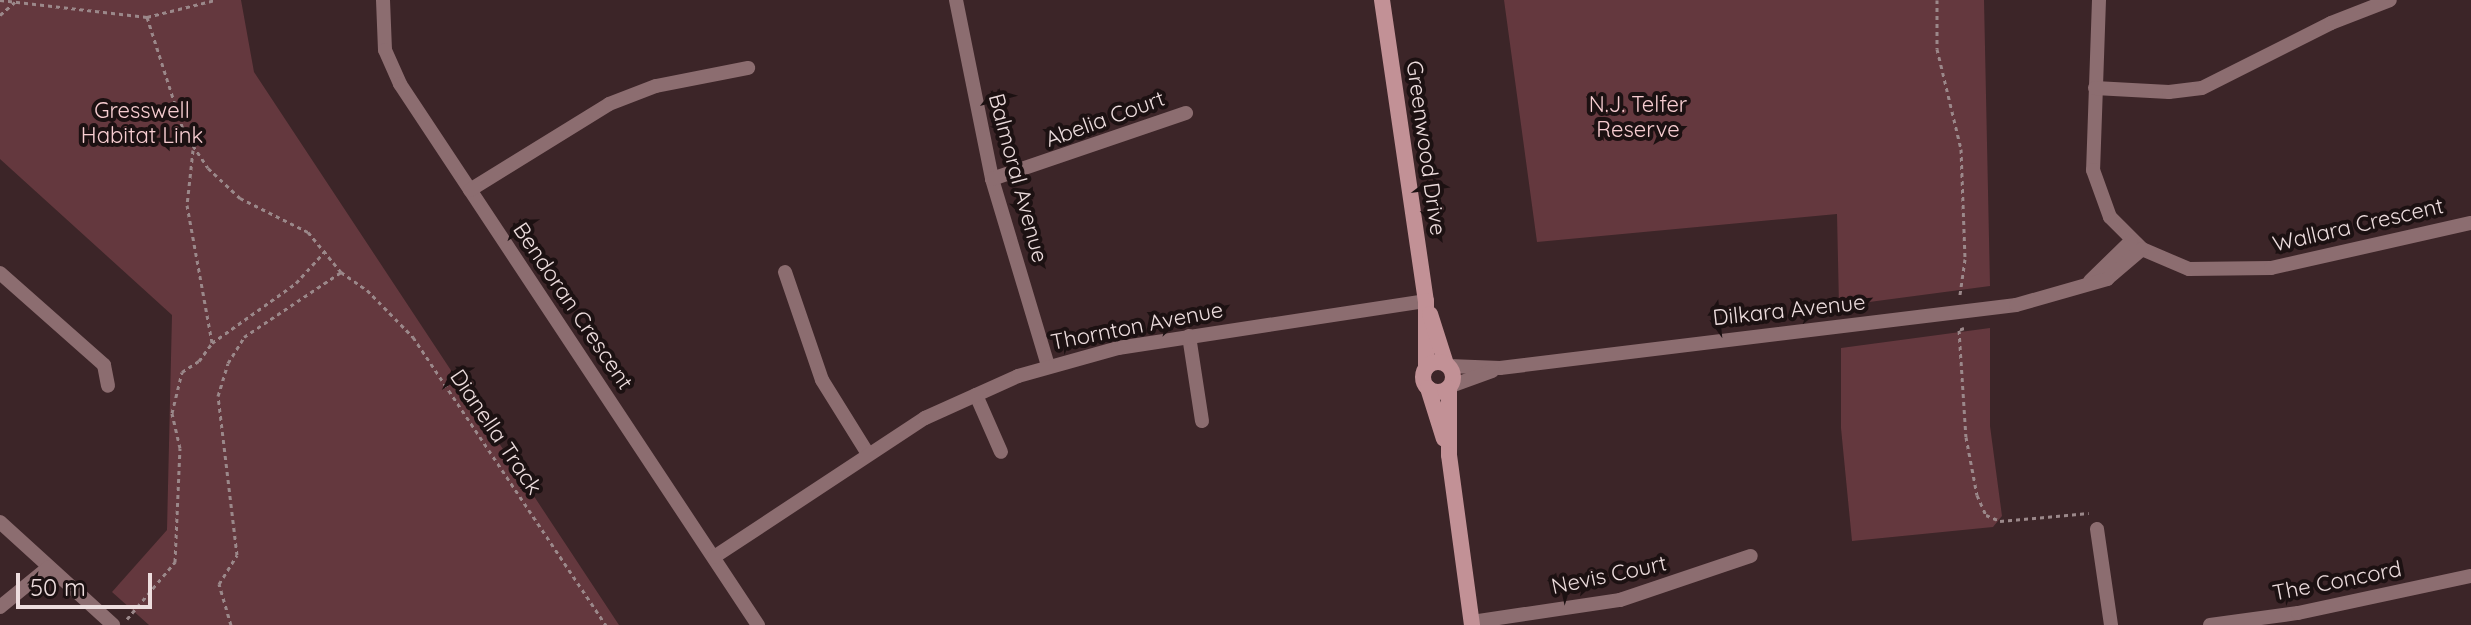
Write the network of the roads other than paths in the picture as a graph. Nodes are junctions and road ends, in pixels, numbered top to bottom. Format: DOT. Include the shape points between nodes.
graph roads {
  1 [pos="383,0"];
  2 [pos="956,0"];
  3 [pos="1382,0"];
  4 [pos="2099,0"];
  5 [pos="2390,0"];
  6 [pos="748,68"];
  7 [pos="2095,88"];
  8 [pos="1186,113"];
  9 [pos="992,179"];
  10 [pos="470,190"];
  11 [pos="2471,223"];
  12 [pos="2136,245"];
  13 [pos="785,272"];
  14 [pos="0,273"];
  15 [pos="1426,301"];
  16 [pos="1189,336"];
  17 [pos="1447,365"];
  18 [pos="1048,366"];
  19 [pos="1426,368"];
  20 [pos="1500,368"];
  21 [pos="108,386"];
  22 [pos="1450,387"];
  23 [pos="1428,388"];
  24 [pos="976,395"];
  25 [pos="1202,421"];
  26 [pos="1001,452"];
  27 [pos="868,454"];
  28 [pos="1449,455"];
  29 [pos="0,522"];
  30 [pos="2097,529"];
  31 [pos="1751,556"];
  32 [pos="714,557"];
  33 [pos="49,567"];
  34 [pos="2471,579"];
  35 [pos="0,607"];
  36 [pos="1472,623"];
  37 [pos="113,625"];
  38 [pos="758,625"];
  39 [pos="2111,625"];
  40 [pos="2210,625"];
  1 -- 10 [label="street, Bendoran Crescent" via="383,36 394,74"];
  2 -- 9 [label="street, Balmoral Avenue"];
  3 -- 15 [label="street, Greenwood Drive"];
  4 -- 7 [label="street, Wallara Crescent"];
  5 -- 7 [label="street" via="2331,23 2202,88"];
  6 -- 10 [label="street" via="656,86 609,104"];
  7 -- 12 [label="street, Wallara Crescent" via="2096,186 2110,217"];
  8 -- 9 [label="street, Abelia Court"];
  9 -- 18 [label="street, Balmoral Avenue"];
  10 -- 32 [label="street, Bendoran Crescent"];
  11 -- 12 [label="street, Wallara Crescent" via="2271,268 2189,269"];
  12 -- 20 [label="street, Dilkara Avenue" via="2081,289 2016,305"];
  13 -- 27 [label="street" via="822,380"];
  14 -- 21 [label="street" via="110,363"];
  15 -- 16 [label="street, Thornton Avenue"];
  15 -- 17 [label="street, Greenwood Drive"];
  15 -- 19 [label="street, Greenwood Drive"];
  16 -- 18 [label="street, Thornton Avenue"];
  16 -- 25 [label="street"];
  17 -- 19 [label="street" via="1433,362"];
  17 -- 20 [label="street, Dilkara Avenue"];
  17 -- 22 [label="street, Greenwood Drive"];
  18 -- 24 [label="street, Thornton Avenue"];
  19 -- 23 [label="street, Greenwood Drive"];
  20 -- 22 [label="street, Dilkara Avenue"];
  22 -- 23 [label="street"];
  22 -- 28 [label="street"];
  23 -- 28 [label="street"];
  24 -- 26 [label="street"];
  24 -- 27 [label="street, Thornton Avenue" via="925,418"];
  27 -- 32 [label="street, Thornton Avenue"];
  28 -- 36 [label="street"];
  29 -- 33 [label="street"];
  30 -- 39 [label="street"];
  31 -- 36 [label="street, Nevis Court" via="1620,600"];
  32 -- 38 [label="street, Bendoran Crescent"];
  33 -- 35 [label="street"];
  33 -- 37 [label="street"];
  34 -- 40 [label="street, The Concord"];
}
